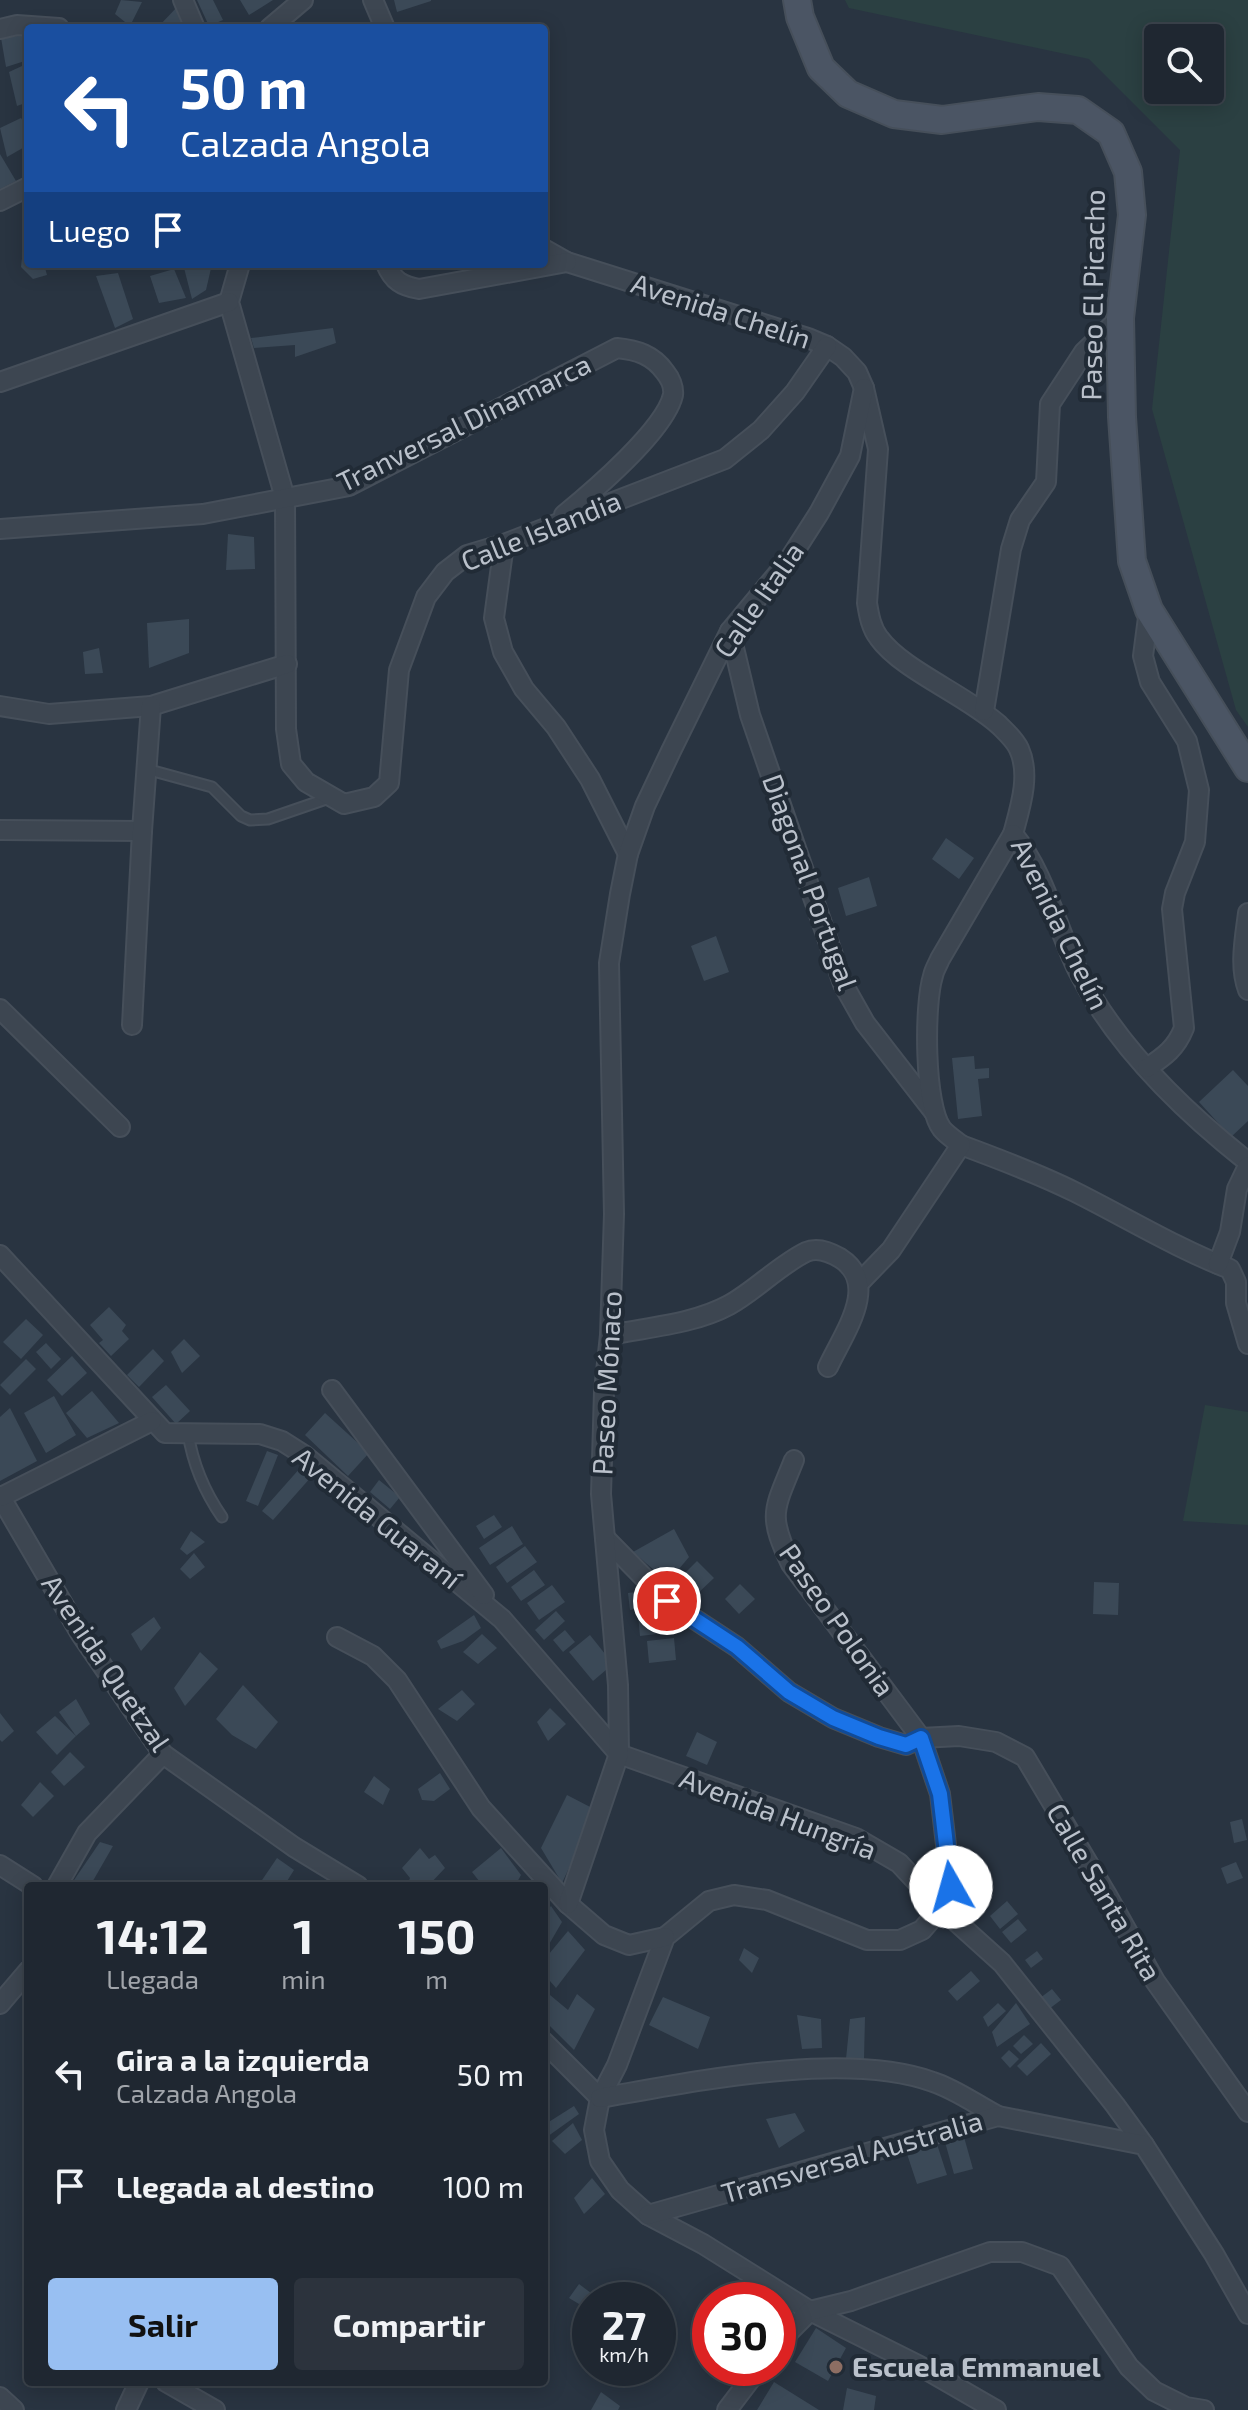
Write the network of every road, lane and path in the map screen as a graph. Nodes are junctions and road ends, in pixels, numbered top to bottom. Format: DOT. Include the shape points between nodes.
graph roads {
  1 [pos="183,0"];
  2 [pos="303,0"];
  3 [pos="373,0"];
  4 [pos="797,0"];
  5 [pos="193,24"];
  6 [pos="275,24"];
  7 [pos="383,24"];
  8 [pos="24,26"];
  9 [pos="0,29"];
  10 [pos="24,189"];
  11 [pos="0,201"];
  12 [pos="548,251"];
  13 [pos="567,262"];
  14 [pos="548,265"];
  15 [pos="239,268"];
  16 [pos="388,268"];
  17 [pos="534,268"];
  18 [pos="229,302"];
  19 [pos="1120,318"];
  20 [pos="827,346"];
  21 [pos="0,382"];
  22 [pos="864,388"];
  23 [pos="285,498"];
  24 [pos="549,527"];
  25 [pos="0,529"];
  26 [pos="504,544"];
  27 [pos="1149,610"];
  28 [pos="730,631"];
  29 [pos="287,664"];
  30 [pos="0,706"];
  31 [pos="151,706"];
  32 [pos="984,711"];
  33 [pos="1248,768"];
  34 [pos="146,769"];
  35 [pos="332,797"];
  36 [pos="0,830"];
  37 [pos="142,831"];
  38 [pos="1013,834"];
  39 [pos="628,854"];
  40 [pos="1248,913"];
  41 [pos="1248,990"];
  42 [pos="0,1009"];
  43 [pos="132,1025"];
  44 [pos="1147,1068"];
  45 [pos="934,1112"];
  46 [pos="120,1127"];
  47 [pos="961,1145"];
  48 [pos="1248,1164"];
  49 [pos="0,1255"];
  50 [pos="1218,1264"];
  51 [pos="860,1282"];
  52 [pos="610,1335"];
  53 [pos="1248,1344"];
  54 [pos="828,1367"];
  55 [pos="332,1390"];
  56 [pos="152,1421"];
  57 [pos="188,1433"];
  58 [pos="794,1460"];
  59 [pos="0,1496"];
  60 [pos="222,1517"];
  61 [pos="605,1538"];
  62 [pos="502,1619"];
  63 [pos="337,1637"];
  64 [pos="921,1738"];
  65 [pos="163,1754"];
  66 [pos="619,1754"];
  67 [pos="0,1865"];
  68 [pos="27,1882"];
  69 [pos="59,1882"];
  70 [pos="351,1882"];
  71 [pos="568,1904"];
  72 [pos="941,1908"];
  73 [pos="665,1937"];
  74 [pos="24,1976"];
  75 [pos="0,2004"];
  76 [pos="548,2046"];
  77 [pos="600,2098"];
  78 [pos="1248,2112"];
  79 [pos="998,2116"];
  80 [pos="1144,2145"];
  81 [pos="648,2215"];
  82 [pos="810,2311"];
  83 [pos="1248,2314"];
  84 [pos="796,2325"];
  85 [pos="137,2386"];
  86 [pos="173,2386"];
  87 [pos="745,2386"];
  88 [pos="0,2397"];
  89 [pos="14,2410"];
  90 [pos="126,2410"];
  91 [pos="215,2410"];
  92 [pos="727,2410"];
  93 [pos="996,2410"];
  94 [pos="1204,2410"];
  1 -- 5 [label="street"];
  2 -- 6 [label="street"];
  3 -- 7 [label="street"];
  4 -- 19 [label="street, Paseo El Picacho" via="821,68 848,94 894,114 942,120 1038,107 1078,110 1111,133 1128,172 1132,215"];
  8 -- 9 [label="street"];
  10 -- 11 [label="street"];
  12 -- 13 [label="street, Avenida Chelín"];
  13 -- 14 [label="street"];
  13 -- 20 [label="street, Avenida Chelín"];
  15 -- 18 [label="street"];
  16 -- 17 [label="street" via="404,287 419,289"];
  18 -- 21 [label="street"];
  18 -- 23 [label="street"];
  19 -- 27 [label="street, Paseo El Picacho" via="1132,561"];
  19 -- 32 [label="street" via="1084,352 1050,404 1046,482 1020,520 1011,549"];
  20 -- 22 [label="street, Avenida Chelín" via="857,372"];
  20 -- 24 [label="street, Calle Islandia" via="761,430 725,459"];
  22 -- 28 [label="street, Calle Italia" via="850,456 819,513 789,560"];
  22 -- 32 [label="street, Avenida Chelín" via="878,449 867,603 871,623 893,654"];
  23 -- 24 [label="street, Tranversal Dinamarca" via="349,486 617,348 657,360 673,393 663,414 620,465"];
  23 -- 25 [label="street, Tranversal Dinamarca" via="203,514"];
  23 -- 29 [label="street"];
  24 -- 26 [label="street, Calle Islandia"];
  26 -- 35 [label="street, Calle Islandia" via="467,555 426,597 399,670 389,783 374,797 344,804"];
  26 -- 39 [label="street" via="494,618 503,652 590,779"];
  27 -- 33 [label="street, Paseo El Picacho"];
  27 -- 44 [label="street" via="1143,656 1150,682 1187,741 1199,790 1195,842 1172,909 1184,1028 1171,1052"];
  28 -- 39 [label="street, Calle Italia" via="645,806"];
  28 -- 45 [label="street, Diagonal Portugal" via="750,715 843,984 865,1023"];
  29 -- 31 [label="street"];
  29 -- 35 [label="street" via="291,764 306,782"];
  30 -- 31 [label="street" via="49,714"];
  31 -- 34 [label="street"];
  32 -- 38 [label="street, Avenida Chelín" via="1019,749 1023,797"];
  34 -- 35 [label="lane" via="212,787 250,820"];
  34 -- 37 [label="street"];
  36 -- 37 [label="street"];
  37 -- 43 [label="street"];
  38 -- 44 [label="street, Avenida Chelín" via="1027,852 1079,972 1110,1025"];
  38 -- 45 [label="street" via="932,976 927,1051"];
  39 -- 52 [label="street, Paseo Mónaco" via="609,963 614,1214"];
  40 -- 41 [label="street" via="1243,953"];
  42 -- 46 [label="street"];
  44 -- 48 [label="street, Avenida Chelín"];
  45 -- 47 [label="street" via="942,1130"];
  47 -- 50 [label="street" via="1072,1191 1187,1253"];
  47 -- 51 [label="street" via="891,1250"];
  48 -- 50 [label="street"];
  49 -- 56 [label="street, Avenida Guaraní"];
  50 -- 53 [label="street" via="1230,1269 1236,1282"];
  51 -- 52 [label="street" via="851,1265 830,1252 809,1250 730,1304 698,1318"];
  51 -- 54 [label="street" via="859,1299"];
  52 -- 61 [label="street, Paseo Mónaco" via="601,1494"];
  55 -- 62 [label="street"];
  56 -- 57 [label="street, Avenida Guaraní" via="165,1433"];
  56 -- 59 [label="street"];
  57 -- 60 [label="lane" via="205,1493"];
  57 -- 62 [label="street, Avenida Guaraní" via="260,1434 282,1441"];
  58 -- 64 [label="street, Paseo Polonia" via="774,1516 777,1535 791,1564"];
  59 -- 65 [label="street, Avenida Quetzal" via="80,1633"];
  61 -- 64 [label="street, Calle Santa Rita" via="667,1601 737,1647 789,1692 879,1737 906,1745"];
  61 -- 66 [label="street, Paseo Mónaco"];
  62 -- 66 [label="street, Avenida Guaraní"];
  63 -- 71 [label="street" via="373,1656 397,1680 481,1808"];
  64 -- 72 [label="street, Paseo Polonia" via="940,1794 951,1887"];
  64 -- 78 [label="street, Calle Santa Rita" via="959,1736 996,1742 1025,1757 1155,1981"];
  65 -- 69 [label="street" via="87,1833"];
  65 -- 70 [label="street, Avenida Quetzal"];
  66 -- 71 [label="street, Paseo Mónaco"];
  66 -- 72 [label="street, Avenida Hungría" via="856,1838 899,1863"];
  67 -- 68 [label="street"];
  71 -- 73 [label="street" via="604,1935 629,1945"];
  72 -- 73 [label="street" via="922,1930 900,1940 867,1940 767,1900 734,1895 709,1901"];
  72 -- 80 [label="street, Avenida Hungría" via="1002,1963"];
  73 -- 77 [label="street"];
  74 -- 75 [label="street"];
  76 -- 77 [label="street"];
  77 -- 79 [label="street" via="697,2081 840,2068 934,2082"];
  77 -- 81 [label="street" via="594,2130 600,2161 620,2190"];
  79 -- 80 [label="street, Transversal Australia"];
  79 -- 81 [label="street, Transversal Australia"];
  80 -- 83 [label="street"];
  81 -- 82 [label="street"];
  82 -- 84 [label="street"];
  82 -- 93 [label="street"];
  82 -- 94 [label="street" via="990,2252 1022,2252 1060,2266 1129,2367 1154,2391"];
  85 -- 90 [label="street"];
  86 -- 91 [label="street"];
  87 -- 92 [label="street"];
  88 -- 89 [label="street"];
}
